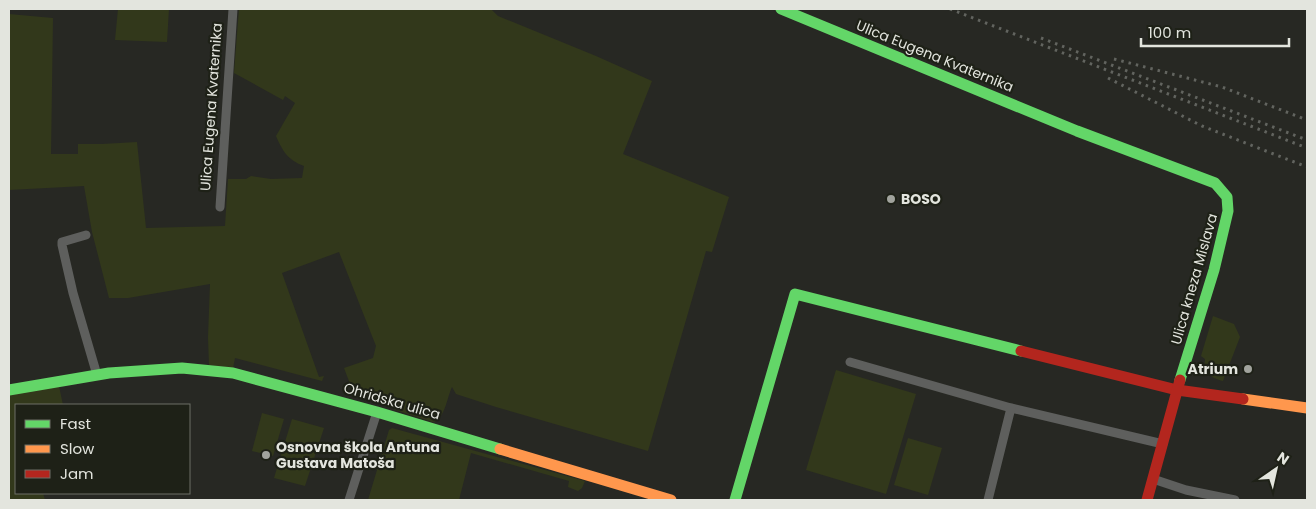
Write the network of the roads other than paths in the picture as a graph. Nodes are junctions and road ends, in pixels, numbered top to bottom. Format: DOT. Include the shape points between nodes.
graph roads {
  1 [pos="233,9"];
  2 [pos="781,9"];
  3 [pos="1077,131"];
  4 [pos="220,207"];
  5 [pos="86,235"];
  6 [pos="850,362"];
  7 [pos="98,374"];
  8 [pos="9,390"];
  9 [pos="1177,390"];
  10 [pos="1011,408"];
  11 [pos="1307,408"];
  12 [pos="377,412"];
  13 [pos="1163,444"];
  14 [pos="1153,479"];
  15 [pos="349,500"];
  16 [pos="671,500"];
  17 [pos="735,500"];
  18 [pos="988,500"];
  19 [pos="1147,500"];
  20 [pos="1235,500"];
  1 -- 4 [label="street, Ulica Eugena Kvaternika"];
  2 -- 3 [label="street, Ulica Eugena Kvaternika"];
  3 -- 9 [label="street, Ulica kneza Mislava" via="1215,183 1227,197 1228,211 1214,270"];
  5 -- 7 [label="street" via="62,242 62,245"];
  6 -- 10 [label="street"];
  7 -- 8 [label="street, Ohridska ulica"];
  7 -- 12 [label="street, Ohridska ulica" via="182,368 233,373"];
  9 -- 11 [label="street"];
  9 -- 13 [label="street, Ulica kneza Mislava"];
  9 -- 17 [label="street" via="795,294"];
  10 -- 13 [label="street"];
  10 -- 18 [label="street"];
  12 -- 15 [label="street"];
  12 -- 16 [label="street, Ohridska ulica"];
  13 -- 14 [label="street, Ulica kneza Mislava"];
  14 -- 19 [label="street, Ulica kneza Mislava"];
  14 -- 20 [label="street"];
}
